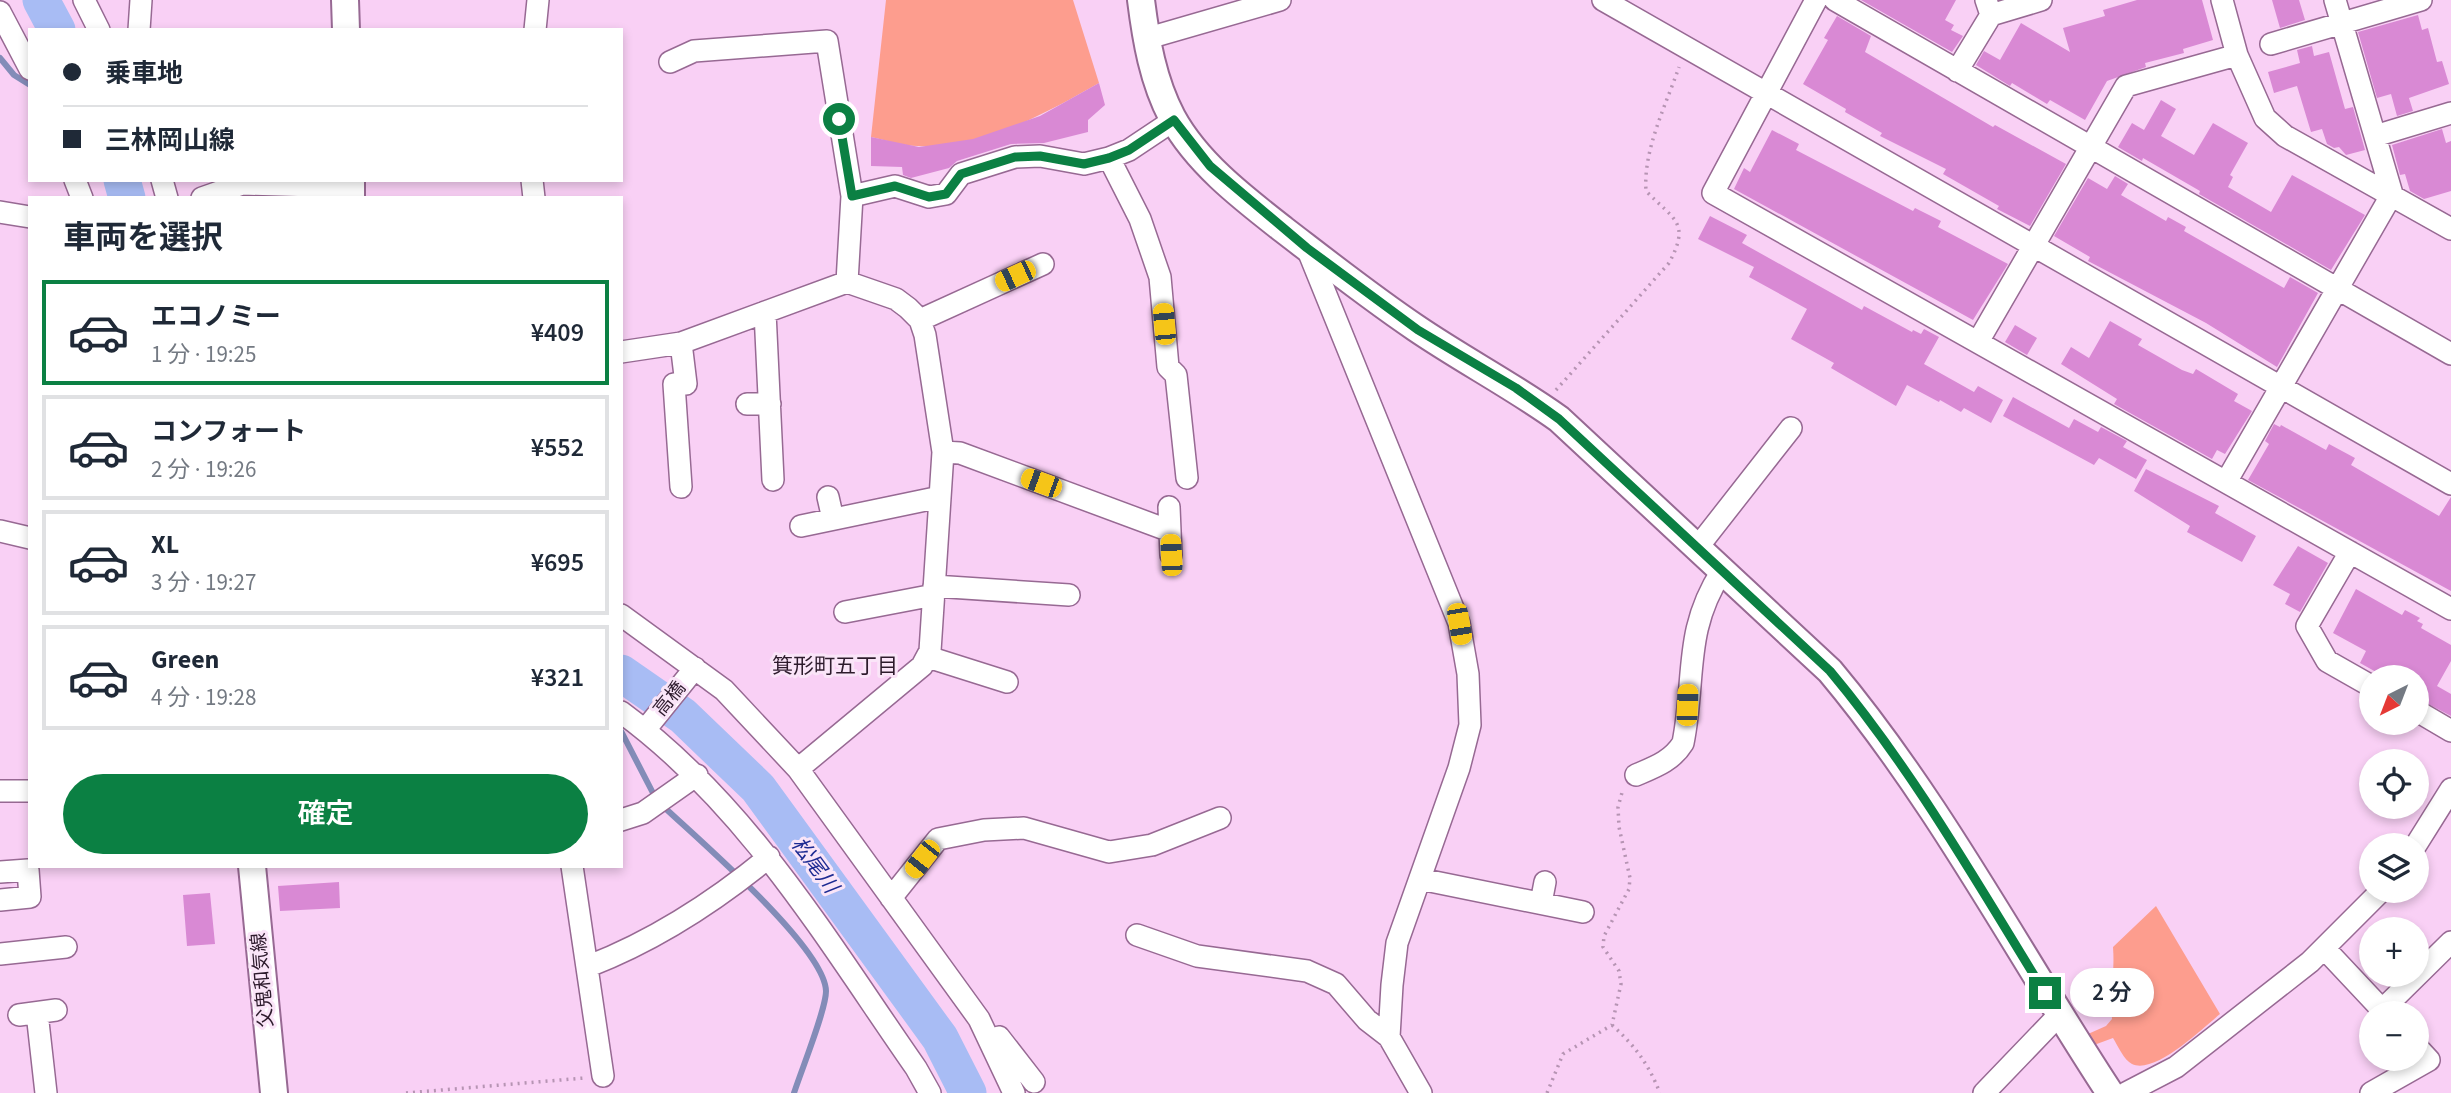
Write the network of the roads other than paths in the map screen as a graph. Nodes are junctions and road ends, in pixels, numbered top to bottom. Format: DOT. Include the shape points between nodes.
graph roads {
  1 [pos="84,0"];
  2 [pos="141,0"];
  3 [pos="345,0"];
  4 [pos="538,0"];
  5 [pos="1140,0"];
  6 [pos="1280,0"];
  7 [pos="1603,0"];
  8 [pos="1816,0"];
  9 [pos="1835,0"];
  10 [pos="2041,0"];
  11 [pos="2221,0"];
  12 [pos="2335,0"];
  13 [pos="2421,0"];
  14 [pos="1988,8"];
  15 [pos="0,12"];
  16 [pos="2343,23"];
  17 [pos="98,28"];
  18 [pos="139,28"];
  19 [pos="346,28"];
  20 [pos="535,28"];
  21 [pos="1145,39"];
  22 [pos="2271,44"];
  23 [pos="2237,55"];
  24 [pos="670,62"];
  25 [pos="28,65"];
  26 [pos="1957,71"];
  27 [pos="1765,95"];
  28 [pos="2451,113"];
  29 [pos="1174,120"];
  30 [pos="2375,136"];
  31 [pos="2088,148"];
  32 [pos="1109,158"];
  33 [pos="351,188"];
  34 [pos="2392,194"];
  35 [pos="208,196"];
  36 [pos="852,196"];
  37 [pos="0,212"];
  38 [pos="28,217"];
  39 [pos="2446,222"];
  40 [pos="2033,246"];
  41 [pos="1307,248"];
  42 [pos="1043,264"];
  43 [pos="847,282"];
  44 [pos="2338,289"];
  45 [pos="765,312"];
  46 [pos="920,320"];
  47 [pos="1979,340"];
  48 [pos="681,344"];
  49 [pos="623,352"];
  50 [pos="2451,354"];
  51 [pos="2281,388"];
  52 [pos="747,404"];
  53 [pos="770,404"];
  54 [pos="1791,428"];
  55 [pos="943,452"];
  56 [pos="1187,478"];
  57 [pos="773,480"];
  58 [pos="2226,482"];
  59 [pos="2451,484"];
  60 [pos="681,487"];
  61 [pos="828,497"];
  62 [pos="940,497"];
  63 [pos="1170,507"];
  64 [pos="834,519"];
  65 [pos="801,526"];
  66 [pos="0,531"];
  67 [pos="1170,531"];
  68 [pos="28,538"];
  69 [pos="1697,548"];
  70 [pos="2350,552"];
  71 [pos="1171,555"];
  72 [pos="1722,571"];
  73 [pos="934,590"];
  74 [pos="1069,595"];
  75 [pos="2451,609"];
  76 [pos="845,612"];
  77 [pos="623,617"];
  78 [pos="928,657"];
  79 [pos="692,671"];
  80 [pos="2359,679"];
  81 [pos="1007,682"];
  82 [pos="623,713"];
  83 [pos="2429,718"];
  84 [pos="647,727"];
  85 [pos="2451,731"];
  86 [pos="798,769"];
  87 [pos="697,775"];
  88 [pos="1636,775"];
  89 [pos="2451,789"];
  90 [pos="0,791"];
  91 [pos="28,791"];
  92 [pos="1220,818"];
  93 [pos="623,819"];
  94 [pos="2424,833"];
  95 [pos="768,857"];
  96 [pos="252,868"];
  97 [pos="572,868"];
  98 [pos="0,872"];
  99 [pos="1420,879"];
  100 [pos="891,898"];
  101 [pos="0,900"];
  102 [pos="2369,903"];
  103 [pos="1583,912"];
  104 [pos="1137,934"];
  105 [pos="2451,942"];
  106 [pos="66,947"];
  107 [pos="2324,948"];
  108 [pos="6,960"];
  109 [pos="589,966"];
  110 [pos="2373,1001"];
  111 [pos="2394,1001"];
  112 [pos="38,1013"];
  113 [pos="2059,1015"];
  114 [pos="979,1019"];
  115 [pos="1389,1037"];
  116 [pos="2410,1071"];
  117 [pos="603,1076"];
  118 [pos="1034,1082"];
  119 [pos="46,1093"];
  120 [pos="274,1093"];
  121 [pos="930,1093"];
  122 [pos="1014,1093"];
  123 [pos="1421,1093"];
  124 [pos="1984,1093"];
  125 [pos="2110,1093"];
  126 [pos="2126,1093"];
  127 [pos="2371,1093"];
  1 -- 17 [label="street"];
  2 -- 18 [label="street"];
  3 -- 19 [label="main road"];
  4 -- 20 [label="street"];
  5 -- 21 [label="main road"];
  6 -- 21 [label="street"];
  7 -- 27 [label="street"];
  8 -- 27 [label="street"];
  9 -- 26 [label="street"];
  10 -- 14 [label="street"];
  11 -- 23 [label="street"];
  12 -- 16 [label="street"];
  13 -- 16 [label="street"];
  14 -- 26 [label="street"];
  15 -- 25 [label="street"];
  16 -- 22 [label="street"];
  16 -- 30 [label="street"];
  21 -- 29 [label="main road"];
  23 -- 31 [label="street" via="2126,86"];
  23 -- 34 [label="street" via="2265,118 2285,136"];
  24 -- 36 [label="street" via="694,51 827,41"];
  26 -- 31 [label="street"];
  27 -- 40 [label="street"];
  27 -- 47 [label="street" via="1713,193"];
  28 -- 30 [label="street"];
  29 -- 32 [label="street"];
  29 -- 41 [label="main road" via="1210,166"];
  30 -- 34 [label="street"];
  31 -- 40 [label="street"];
  31 -- 44 [label="street"];
  32 -- 36 [label="street" via="1084,164 1040,156 1015,157 961,174 946,194 929,197 895,186"];
  32 -- 56 [label="street" via="1162,253 1160,277"];
  33 -- 35 [label="street" via="242,184"];
  34 -- 39 [label="street"];
  34 -- 44 [label="street"];
  36 -- 43 [label="street"];
  37 -- 38 [label="street"];
  40 -- 47 [label="street"];
  40 -- 51 [label="street"];
  41 -- 69 [label="main road" via="1418,330 1559,419"];
  41 -- 99 [label="street" via="1459,624 1468,674 1470,725"];
  42 -- 46 [label="street" via="1019,285"];
  43 -- 45 [label="street"];
  43 -- 46 [label="street" via="896,299"];
  44 -- 50 [label="street"];
  44 -- 51 [label="street"];
  45 -- 48 [label="street"];
  45 -- 53 [label="street"];
  46 -- 55 [label="street"];
  47 -- 58 [label="street"];
  48 -- 49 [label="street"];
  48 -- 60 [label="street" via="686,384 674,384"];
  51 -- 58 [label="street"];
  51 -- 59 [label="street"];
  52 -- 53 [label="street"];
  53 -- 57 [label="street"];
  54 -- 69 [label="street"];
  55 -- 62 [label="street"];
  55 -- 67 [label="street" via="960,453 1038,492 1098,515"];
  58 -- 70 [label="street"];
  61 -- 64 [label="street"];
  62 -- 64 [label="street"];
  62 -- 73 [label="street"];
  63 -- 67 [label="street"];
  64 -- 65 [label="street"];
  66 -- 68 [label="street"];
  67 -- 71 [label="street"];
  69 -- 72 [label="main road"];
  70 -- 75 [label="street"];
  70 -- 80 [label="street" via="2307,626 2327,661"];
  72 -- 88 [label="street" via="1706,596 1697,625 1683,743 1676,755"];
  72 -- 113 [label="main road" via="1830,671 1861,708"];
  73 -- 74 [label="street" via="1048,584"];
  73 -- 76 [label="street"];
  73 -- 78 [label="street"];
  77 -- 79 [label="street"];
  78 -- 81 [label="street"];
  78 -- 86 [label="street"];
  79 -- 84 [label="street, 高橋"];
  79 -- 86 [label="street" via="724,690"];
  82 -- 84 [label="street"];
  83 -- 85 [label="street"];
  84 -- 87 [label="street"];
  86 -- 100 [label="street"];
  87 -- 93 [label="street" via="643,813"];
  87 -- 95 [label="street"];
  89 -- 94 [label="street"];
  90 -- 91 [label="street"];
  92 -- 100 [label="street" via="1152,845 1109,852 1024,828 938,839"];
  95 -- 109 [label="street" via="698,911 638,947"];
  95 -- 121 [label="street"];
  96 -- 120 [label="main road, 父鬼和気線"];
  97 -- 109 [label="street"];
  98 -- 101 [label="street" via="28,870 30,897"];
  99 -- 103 [label="street" via="1543,893"];
  99 -- 115 [label="street" via="1397,943"];
  100 -- 114 [label="street"];
  102 -- 107 [label="street"];
  104 -- 115 [label="street" via="1197,956 1307,971 1336,984 1367,1020"];
  105 -- 111 [label="street"];
  106 -- 108 [label="street"];
  107 -- 110 [label="street"];
  107 -- 126 [label="street" via="2176,1067"];
  109 -- 117 [label="street"];
  112 -- 119 [label="street"];
  113 -- 124 [label="street"];
  113 -- 125 [label="main road"];
  114 -- 118 [label="street"];
  114 -- 122 [label="street"];
  115 -- 123 [label="street"];
  116 -- 127 [label="street"];
}
